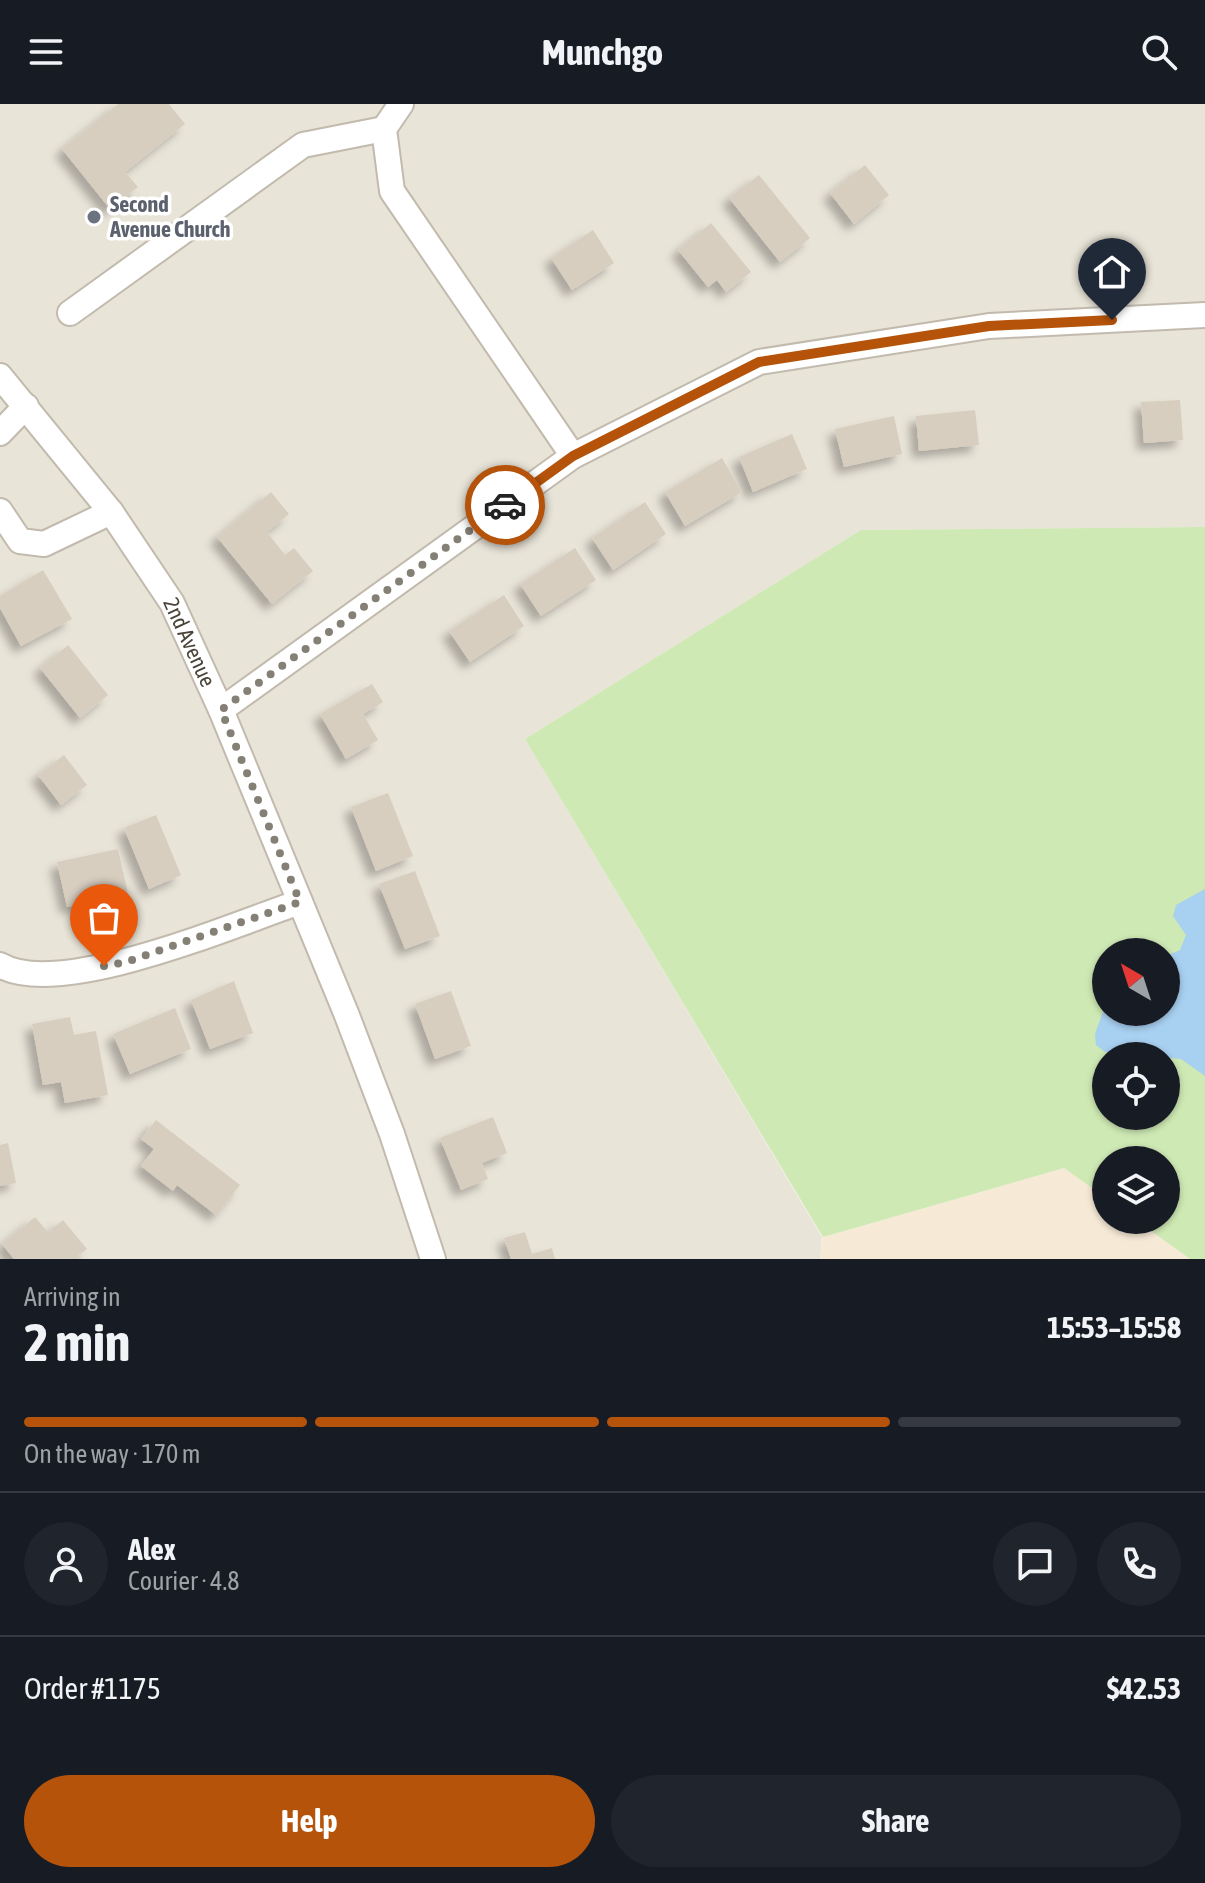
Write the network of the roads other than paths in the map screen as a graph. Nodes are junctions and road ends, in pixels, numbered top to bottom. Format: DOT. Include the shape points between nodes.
graph roads {
  1 [pos="401,104"];
  2 [pos="384,129"];
  3 [pos="70,313"];
  4 [pos="1205,315"];
  5 [pos="0,376"];
  6 [pos="26,406"];
  7 [pos="0,433"];
  8 [pos="573,456"];
  9 [pos="0,511"];
  10 [pos="111,512"];
  11 [pos="221,710"];
  12 [pos="300,902"];
  13 [pos="0,965"];
  14 [pos="433,1259"];
  1 -- 2 [label="street"];
  2 -- 3 [label="street" via="303,145"];
  2 -- 8 [label="street" via="392,191"];
  4 -- 8 [label="street" via="989,326 759,362"];
  5 -- 6 [label="street, 2nd Avenue"];
  6 -- 7 [label="street"];
  6 -- 10 [label="street, 2nd Avenue"];
  8 -- 11 [label="street"];
  9 -- 10 [label="street" via="20,541 44,544"];
  10 -- 11 [label="street, 2nd Avenue" via="172,603"];
  11 -- 12 [label="street, 2nd Avenue"];
  12 -- 13 [label="street" via="126,962 59,974 11,971"];
  12 -- 14 [label="street, 2nd Avenue" via="392,1134"];
}
